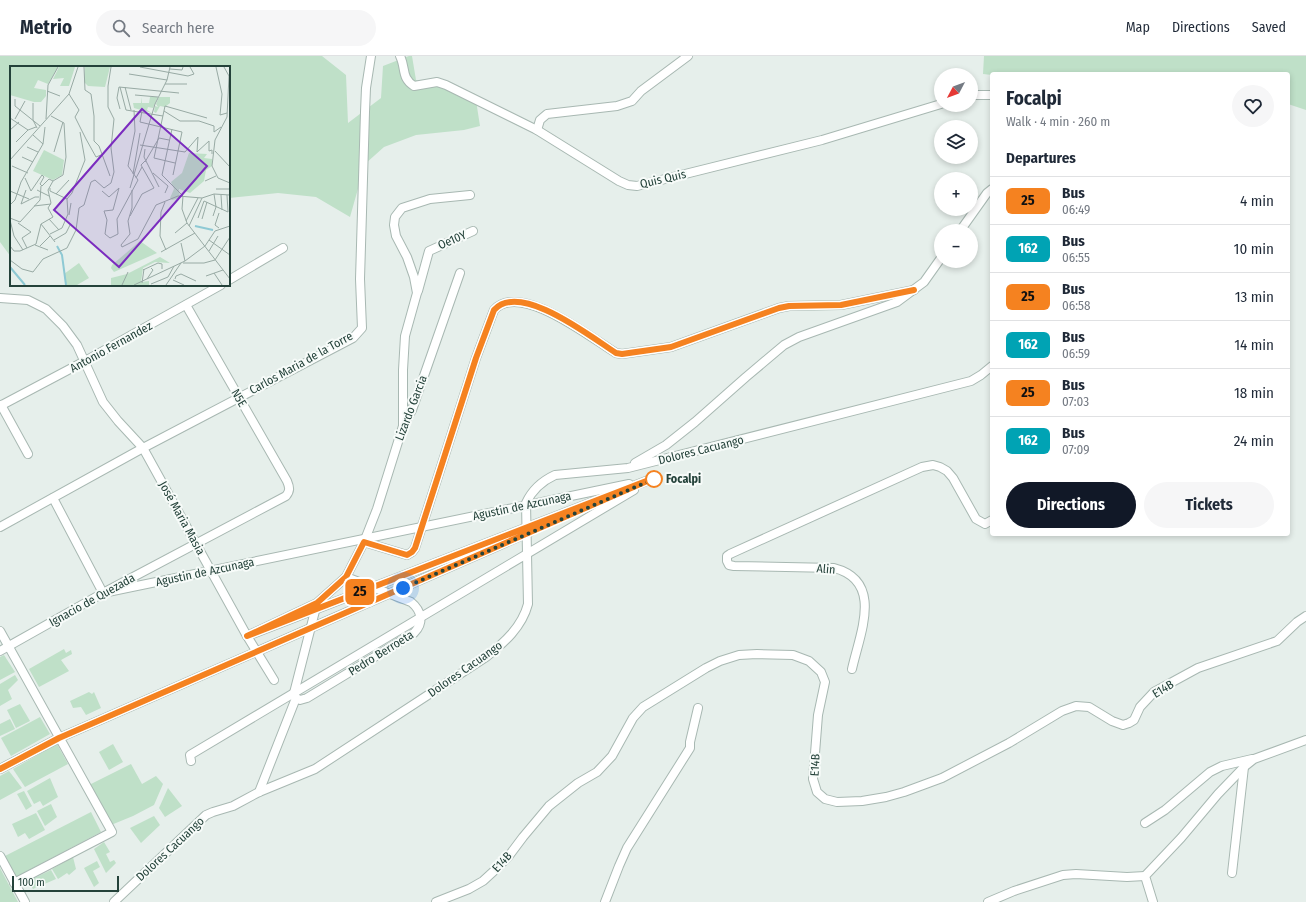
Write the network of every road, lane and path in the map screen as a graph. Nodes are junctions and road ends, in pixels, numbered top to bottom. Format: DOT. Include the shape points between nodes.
graph roads {
  1 [pos="371,56"];
  2 [pos="400,56"];
  3 [pos="688,56"];
  4 [pos="990,95"];
  5 [pos="978,96"];
  6 [pos="934,106"];
  7 [pos="537,130"];
  8 [pos="990,191"];
  9 [pos="470,195"];
  10 [pos="965,224"];
  11 [pos="473,231"];
  12 [pos="283,248"];
  13 [pos="934,268"];
  14 [pos="460,273"];
  15 [pos="230,279"];
  16 [pos="219,286"];
  17 [pos="914,290"];
  18 [pos="417,294"];
  19 [pos="0,298"];
  20 [pos="186,305"];
  21 [pos="85,361"];
  22 [pos="990,368"];
  23 [pos="238,398"];
  24 [pos="0,405"];
  25 [pos="403,426"];
  26 [pos="143,448"];
  27 [pos="28,454"];
  28 [pos="628,468"];
  29 [pos="654,478"];
  30 [pos="289,492"];
  31 [pos="53,498"];
  32 [pos="526,505"];
  33 [pos="990,521"];
  34 [pos="0,527"];
  35 [pos="422,527"];
  36 [pos="527,531"];
  37 [pos="364,540"];
  38 [pos="196,543"];
  39 [pos="527,554"];
  40 [pos="211,571"];
  41 [pos="346,577"];
  42 [pos="373,587"];
  43 [pos="103,593"];
  44 [pos="390,594"];
  45 [pos="316,606"];
  46 [pos="1306,616"];
  47 [pos="421,617"];
  48 [pos="310,628"];
  49 [pos="0,630"];
  50 [pos="247,636"];
  51 [pos="9,646"];
  52 [pos="0,651"];
  53 [pos="256,652"];
  54 [pos="852,669"];
  55 [pos="274,680"];
  56 [pos="295,695"];
  57 [pos="698,708"];
  58 [pos="59,738"];
  59 [pos="1306,740"];
  60 [pos="1254,759"];
  61 [pos="191,761"];
  62 [pos="1244,768"];
  63 [pos="0,769"];
  64 [pos="259,792"];
  65 [pos="1145,823"];
  66 [pos="0,856"];
  67 [pos="1232,873"];
  68 [pos="1144,876"];
  69 [pos="14,883"];
  70 [pos="25,902"];
  71 [pos="114,902"];
  72 [pos="436,902"];
  73 [pos="605,902"];
  74 [pos="988,902"];
  75 [pos="1153,902"];
  1 -- 23 [label="street, Carlos Maria de la Torre" via="365,112 360,279 362,328 353,338"];
  2 -- 7 [label="street, Quis Quis" via="405,77 414,86 437,82 446,85"];
  3 -- 7 [label="street" via="641,91 632,101 617,106 547,114 540,120"];
  4 -- 5 [label="street"];
  6 -- 7 [label="street, Quis Quis" via="822,140 637,186 619,182"];
  8 -- 10 [label="street"];
  9 -- 18 [label="street" via="430,199 402,208 395,217 396,236 407,257"];
  11 -- 18 [label="street, Oe10Y" via="429,251"];
  12 -- 15 [label="street"];
  13 -- 17 [label="street" via="924,282"];
  14 -- 25 [label="street, Lizardo Garcia" via="412,410"];
  16 -- 20 [label="street, Antonio Fernandez"];
  17 -- 28 [label="street" via="890,306 791,341 666,445"];
  17 -- 35 [label="street" via="841,305 779,308 671,347 622,354 616,353 540,307 516,302 504,303 494,310 476,358"];
  18 -- 25 [label="street, Oe10Y" via="405,336"];
  19 -- 21 [label="street, José Maria Masia" via="28,300 46,309 63,326"];
  20 -- 21 [label="street, Antonio Fernandez"];
  20 -- 23 [label="street, N5E"];
  21 -- 24 [label="street, Antonio Fernandez"];
  21 -- 26 [label="street, José Maria Masia" via="104,402"];
  22 -- 28 [label="street, Dolores Cacuango" via="971,381"];
  23 -- 26 [label="street, Carlos Maria de la Torre"];
  23 -- 30 [label="street, N5E" via="287,481"];
  24 -- 27 [label="street"];
  25 -- 37 [label="street, Lizardo Garcia" via="377,509"];
  26 -- 31 [label="street, Carlos Maria de la Torre"];
  26 -- 38 [label="street, José Maria Masia"];
  28 -- 32 [label="street, Dolores Cacuango" via="555,475 537,487"];
  29 -- 32 [label="street, Agustin de Azcunaga"];
  29 -- 36 [label="street, Lizardo Garcia"];
  29 -- 39 [label="street"];
  30 -- 38 [label="street, Ignacio de Quezada" via="286,496"];
  31 -- 34 [label="street, Carlos Maria de la Torre"];
  31 -- 43 [label="street"];
  32 -- 35 [label="street, Agustin de Azcunaga"];
  32 -- 36 [label="street, Dolores Cacuango"];
  33 -- 54 [label="street, Alin" via="985,524 976,519 953,478 940,467 932,465 922,467 727,556 729,565 734,566 834,568 857,580 864,592 865,611"];
  35 -- 37 [label="street, Agustin de Azcunaga"];
  35 -- 37 [label="street" via="415,548 407,555"];
  36 -- 39 [label="street, Dolores Cacuango"];
  36 -- 42 [label="street, Lizardo Garcia"];
  36 -- 44 [label="street, Lizardo Garcia"];
  37 -- 40 [label="street, Agustin de Azcunaga"];
  37 -- 41 [label="street, Lizardo Garcia"];
  38 -- 40 [label="street, José Maria Masia"];
  38 -- 43 [label="street, Ignacio de Quezada"];
  39 -- 47 [label="street"];
  39 -- 64 [label="street, Dolores Cacuango" via="527,609 512,635 498,648 315,769"];
  40 -- 43 [label="street, Agustin de Azcunaga"];
  40 -- 50 [label="street, José Maria Masia"];
  41 -- 42 [label="street, Pedro Berroeta"];
  41 -- 45 [label="street, Lizardo Garcia"];
  42 -- 44 [label="street, Pedro Berroeta"];
  42 -- 45 [label="street, Lizardo Garcia"];
  43 -- 51 [label="street, Ignacio de Quezada"];
  44 -- 47 [label="street, Pedro Berroeta" via="411,602"];
  44 -- 48 [label="street, Lizardo Garcia"];
  45 -- 48 [label="street"];
  45 -- 50 [label="street, Lizardo Garcia"];
  46 -- 72 [label="street, E14B" via="1276,641 1198,668 1154,692 1140,707 1134,720 1129,723 1124,725 1089,707 1076,706 1062,711 1009,743 942,778 892,795 862,801 837,802 825,799 817,792 813,779 818,715 824,682 821,672 809,661 793,655 739,655 706,668 642,707 612,756 597,772 578,783 549,806 495,870 469,889"];
  47 -- 56 [label="street, Pedro Berroeta" via="421,624 414,634 307,698 300,700"];
  48 -- 53 [label="street, Lizardo Garcia"];
  48 -- 56 [label="street"];
  49 -- 51 [label="street"];
  50 -- 53 [label="street, José Maria Masia"];
  51 -- 52 [label="street, Ignacio de Quezada"];
  51 -- 58 [label="street"];
  53 -- 55 [label="street, José Maria Masia"];
  53 -- 58 [label="street, Lizardo Garcia"];
  56 -- 61 [label="street" via="190,755"];
  56 -- 64 [label="street"];
  57 -- 73 [label="street" via="690,748 627,848"];
  58 -- 63 [label="street, Lizardo Garcia"];
  58 -- 69 [label="street" via="112,832"];
  59 -- 60 [label="street"];
  60 -- 62 [label="street"];
  60 -- 65 [label="street" via="1222,766 1210,772 1165,810"];
  62 -- 67 [label="street"];
  62 -- 68 [label="street"];
  64 -- 71 [label="street, Dolores Cacuango" via="233,806 206,815"];
  66 -- 69 [label="street"];
  68 -- 74 [label="street" via="1063,876"];
  68 -- 75 [label="street"];
  69 -- 70 [label="street"];
}
